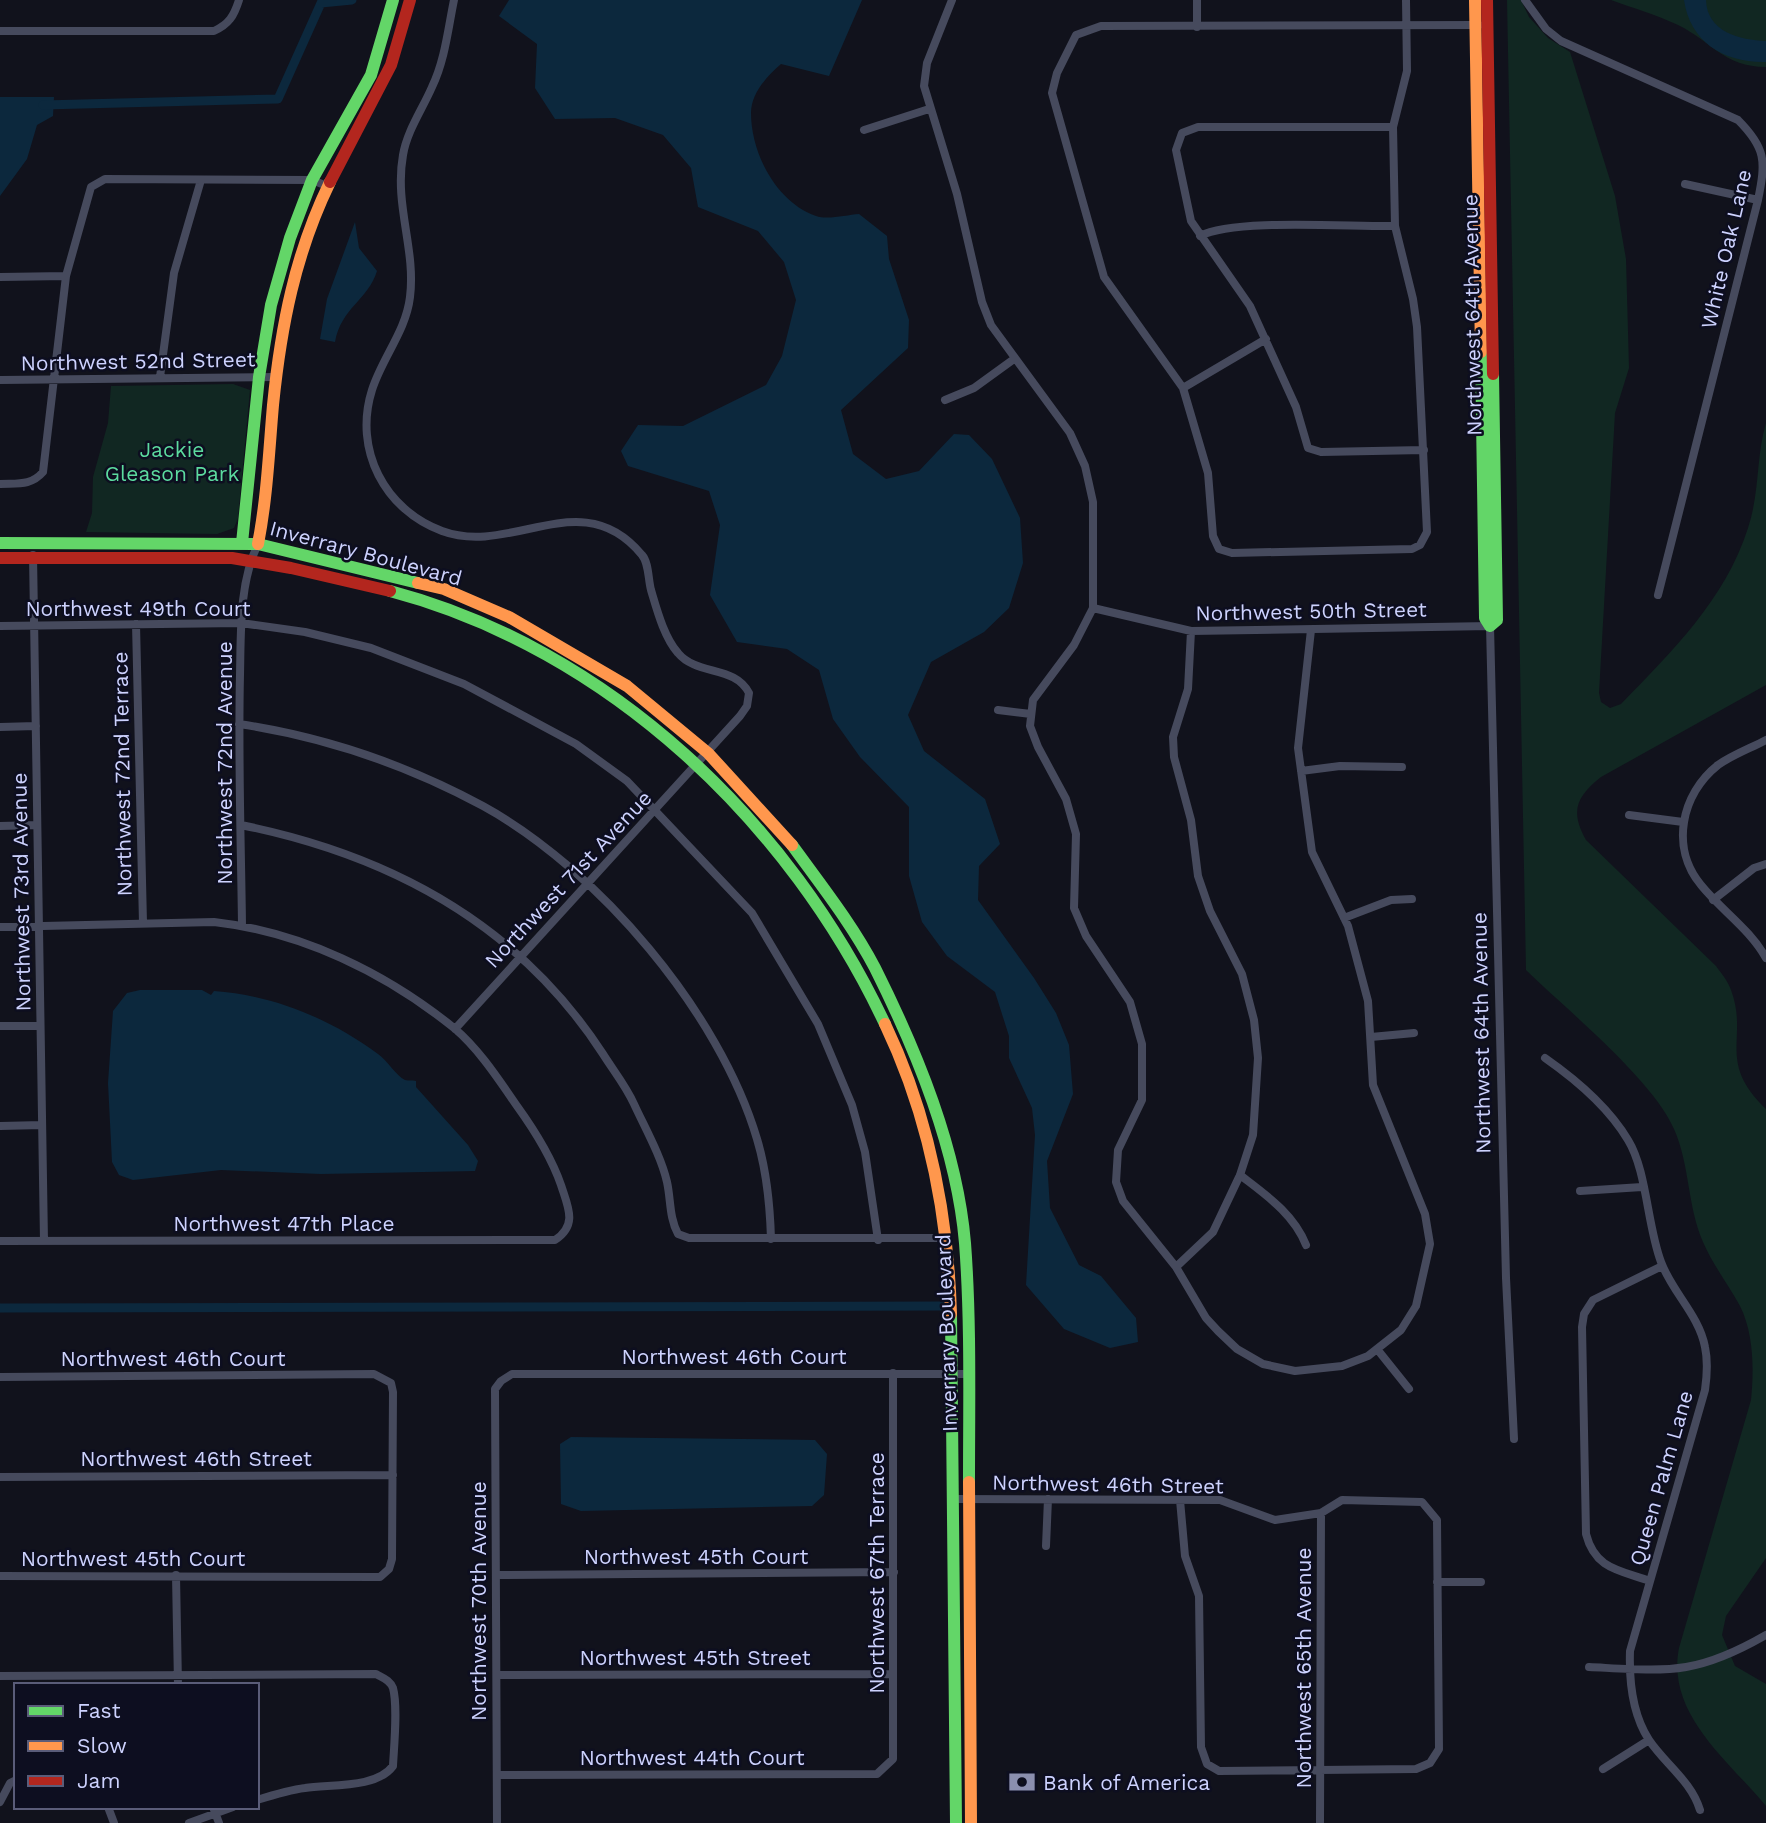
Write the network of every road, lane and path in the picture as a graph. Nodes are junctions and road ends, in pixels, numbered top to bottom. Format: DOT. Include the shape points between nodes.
graph roads {
  1 [pos="239,0"];
  2 [pos="393,0"];
  3 [pos="410,0"];
  4 [pos="454,0"];
  5 [pos="952,0"];
  6 [pos="1197,0"];
  7 [pos="1406,0"];
  8 [pos="1475,0"];
  9 [pos="1487,0"];
  10 [pos="1525,0"];
  11 [pos="1481,25"];
  12 [pos="1197,27"];
  13 [pos="1407,27"];
  14 [pos="0,31"];
  15 [pos="368,80"];
  16 [pos="383,86"];
  17 [pos="929,109"];
  18 [pos="1393,127"];
  19 [pos="864,130"];
  20 [pos="201,180"];
  21 [pos="312,180"];
  22 [pos="1685,184"];
  23 [pos="327,186"];
  24 [pos="1758,200"];
  25 [pos="1395,226"];
  26 [pos="1200,236"];
  27 [pos="66,276"];
  28 [pos="0,277"];
  29 [pos="1266,339"];
  30 [pos="1014,359"];
  31 [pos="160,377"];
  32 [pos="258,377"];
  33 [pos="276,377"];
  34 [pos="55,379"];
  35 [pos="0,380"];
  36 [pos="1183,388"];
  37 [pos="945,400"];
  38 [pos="1424,450"];
  39 [pos="0,484"];
  40 [pos="33,542"];
  41 [pos="0,543"];
  42 [pos="242,543"];
  43 [pos="258,544"];
  44 [pos="0,558"];
  45 [pos="33,558"];
  46 [pos="250,560"];
  47 [pos="1658,595"];
  48 [pos="1093,608"];
  49 [pos="241,623"];
  50 [pos="136,624"];
  51 [pos="33,625"];
  52 [pos="0,626"];
  53 [pos="1490,626"];
  54 [pos="1311,630"];
  55 [pos="1191,631"];
  56 [pos="998,710"];
  57 [pos="1031,714"];
  58 [pos="239,724"];
  59 [pos="0,726"];
  60 [pos="36,726"];
  61 [pos="1766,740"];
  62 [pos="708,753"];
  63 [pos="697,764"];
  64 [pos="1402,767"];
  65 [pos="1301,771"];
  66 [pos="656,810"];
  67 [pos="1629,815"];
  68 [pos="1683,822"];
  69 [pos="37,825"];
  70 [pos="241,825"];
  71 [pos="0,826"];
  72 [pos="1766,864"];
  73 [pos="588,886"];
  74 [pos="1412,899"];
  75 [pos="1713,900"];
  76 [pos="1344,918"];
  77 [pos="143,923"];
  78 [pos="242,925"];
  79 [pos="39,926"];
  80 [pos="0,927"];
  81 [pos="520,957"];
  82 [pos="1766,958"];
  83 [pos="0,1026"];
  84 [pos="40,1026"];
  85 [pos="455,1029"];
  86 [pos="1414,1033"];
  87 [pos="1371,1037"];
  88 [pos="1545,1058"];
  89 [pos="42,1125"];
  90 [pos="0,1126"];
  91 [pos="1240,1175"];
  92 [pos="1642,1187"];
  93 [pos="1580,1191"];
  94 [pos="771,1238"];
  95 [pos="946,1238"];
  96 [pos="878,1240"];
  97 [pos="0,1241"];
  98 [pos="44,1241"];
  99 [pos="1306,1245"];
  100 [pos="1662,1266"];
  101 [pos="1176,1267"];
  102 [pos="1377,1349"];
  103 [pos="893,1373"];
  104 [pos="952,1374"];
  105 [pos="969,1374"];
  106 [pos="0,1377"];
  107 [pos="501,1381"];
  108 [pos="1409,1389"];
  109 [pos="1514,1439"];
  110 [pos="393,1475"];
  111 [pos="0,1477"];
  112 [pos="953,1499"];
  113 [pos="1048,1499"];
  114 [pos="968,1500"];
  115 [pos="1180,1500"];
  116 [pos="1321,1513"];
  117 [pos="1046,1546"];
  118 [pos="894,1572"];
  119 [pos="176,1575"];
  120 [pos="498,1575"];
  121 [pos="0,1576"];
  122 [pos="1650,1581"];
  123 [pos="1437,1582"];
  124 [pos="1481,1582"];
  125 [pos="1766,1635"];
  126 [pos="956,1648"];
  127 [pos="970,1648"];
  128 [pos="1589,1667"];
  129 [pos="1629,1669"];
  130 [pos="893,1674"];
  131 [pos="497,1675"];
  132 [pos="0,1676"];
  133 [pos="178,1680"];
  134 [pos="1649,1740"];
  135 [pos="884,1769"];
  136 [pos="1603,1769"];
  137 [pos="1321,1770"];
  138 [pos="498,1774"];
  139 [pos="14,1781"];
  140 [pos="259,1800"];
  141 [pos="0,1802"];
  142 [pos="214,1810"];
  143 [pos="1700,1810"];
  144 [pos="189,1823"];
  145 [pos="219,1823"];
  146 [pos="497,1823"];
  147 [pos="956,1823"];
  148 [pos="971,1823"];
  149 [pos="1320,1823"];
  1 -- 14 [label="street" via="234,16 214,31"];
  2 -- 15 [label="street"];
  3 -- 16 [label="street" via="401,43"];
  4 -- 62 [label="street, Northwest 71st Avenue" via="433,85 403,154 399,197 411,272 410,298 372,390 367,422 371,459 382,485 398,505 445,532 470,536 521,532 577,520 625,538 644,557 651,590 679,655 696,666 736,678 749,693 747,706"];
  5 -- 17 [label="street" via="927,62 924,86"];
  6 -- 12 [label="street"];
  7 -- 13 [label="street"];
  8 -- 11 [label="street, Northwest 64th Avenue"];
  9 -- 11 [label="street, Northwest 64th Avenue"];
  10 -- 24 [label="street, White Oak Lane" via="1561,41 1738,120 1756,137 1763,154"];
  11 -- 13 [label="street"];
  11 -- 53 [label="street, Northwest 64th Avenue" via="1497,620"];
  12 -- 13 [label="street"];
  12 -- 36 [label="street" via="1101,26 1076,35 1052,93 1104,277"];
  13 -- 18 [label="street" via="1407,71"];
  15 -- 16 [label="street"];
  15 -- 21 [label="street"];
  16 -- 23 [label="street"];
  17 -- 19 [label="street"];
  17 -- 30 [label="street" via="957,194 982,302"];
  18 -- 25 [label="street"];
  18 -- 26 [label="street" via="1187,130 1178,137 1176,150 1187,210"];
  20 -- 21 [label="street"];
  20 -- 27 [label="street" via="105,180 91,187"];
  20 -- 31 [label="street" via="174,273"];
  21 -- 23 [label="street"];
  21 -- 32 [label="street" via="271,305"];
  22 -- 24 [label="street"];
  23 -- 33 [label="street" via="304,242 286,308"];
  24 -- 47 [label="street, White Oak Lane"];
  25 -- 26 [label="street" via="1242,227"];
  25 -- 38 [label="street" via="1413,299"];
  26 -- 29 [label="street" via="1250,306"];
  27 -- 28 [label="street"];
  27 -- 34 [label="street"];
  29 -- 36 [label="street"];
  29 -- 38 [label="street" via="1296,407 1308,448 1321,452"];
  30 -- 37 [label="street" via="974,388"];
  30 -- 48 [label="street" via="1070,433 1085,466 1093,502"];
  31 -- 32 [label="street, Northwest 52nd Street"];
  31 -- 34 [label="street, Northwest 52nd Street"];
  32 -- 33 [label="street, Northwest 52nd Street"];
  32 -- 42 [label="street"];
  33 -- 43 [label="street"];
  34 -- 35 [label="street, Northwest 52nd Street"];
  34 -- 39 [label="street" via="43,472 29,483"];
  36 -- 38 [label="street" via="1208,473 1213,536 1219,549 1245,553 1412,549 1427,532"];
  40 -- 41 [label="street, Inverrary Boulevard"];
  40 -- 42 [label="street, Inverrary Boulevard"];
  40 -- 45 [label="street, Northwest 73rd Avenue"];
  42 -- 43 [label="street, Inverrary Boulevard"];
  42 -- 46 [label="street"];
  43 -- 46 [label="street, Northwest 72nd Avenue"];
  43 -- 62 [label="street, Inverrary Boulevard" via="444,589 509,617 627,686"];
  44 -- 45 [label="street, Inverrary Boulevard"];
  45 -- 46 [label="street, Inverrary Boulevard"];
  45 -- 51 [label="street, Northwest 73rd Avenue"];
  46 -- 49 [label="street, Northwest 72nd Avenue"];
  46 -- 63 [label="street, Inverrary Boulevard" via="401,593 531,646 635,711"];
  48 -- 55 [label="street, Northwest 50th Street"];
  48 -- 57 [label="street" via="1074,645 1033,700"];
  49 -- 50 [label="street, Northwest 49th Court"];
  49 -- 58 [label="street, Northwest 72nd Avenue"];
  49 -- 66 [label="street, Northwest 49th Court" via="371,648 464,684 576,744 627,781"];
  50 -- 51 [label="street, Northwest 49th Court"];
  50 -- 77 [label="street, Northwest 72nd Terrace"];
  51 -- 52 [label="street, Northwest 49th Court"];
  51 -- 60 [label="street, Northwest 73rd Avenue"];
  53 -- 54 [label="street, Northwest 50th Street"];
  53 -- 109 [label="street, Northwest 64th Avenue"];
  54 -- 55 [label="street, Northwest 50th Street"];
  54 -- 65 [label="street" via="1298,733"];
  55 -- 91 [label="street" via="1188,689 1173,737 1174,757 1191,820 1198,876 1242,974 1258,1058 1253,1135"];
  56 -- 57 [label="street"];
  57 -- 101 [label="street" via="1030,726 1066,799 1076,834 1073,908 1130,1002 1142,1044 1142,1100 1118,1150 1116,1182 1123,1201"];
  58 -- 70 [label="street, Northwest 72nd Avenue"];
  58 -- 73 [label="street" via="293,732 394,763 485,807 539,844"];
  59 -- 60 [label="street"];
  60 -- 69 [label="street, Northwest 73rd Avenue"];
  61 -- 68 [label="street" via="1719,764 1703,779"];
  62 -- 63 [label="street, Northwest 71st Avenue"];
  62 -- 105 [label="street, Inverrary Boulevard" via="781,830 835,904 874,967 922,1074 953,1171 965,1242"];
  63 -- 66 [label="street, Northwest 71st Avenue"];
  63 -- 95 [label="street, Inverrary Boulevard" via="773,841 867,981 912,1080"];
  64 -- 65 [label="street"];
  65 -- 76 [label="street" via="1312,852"];
  66 -- 73 [label="street, Northwest 71st Avenue"];
  66 -- 96 [label="street, Northwest 49th Court" via="752,912 818,1024 852,1105 865,1152"];
  67 -- 68 [label="street"];
  68 -- 75 [label="street" via="1690,871"];
  69 -- 71 [label="street"];
  69 -- 79 [label="street, Northwest 73rd Avenue"];
  70 -- 78 [label="street, Northwest 72nd Avenue"];
  70 -- 81 [label="street" via="345,851 409,880 471,917"];
  72 -- 75 [label="street"];
  73 -- 81 [label="street, Northwest 71st Avenue"];
  73 -- 94 [label="street" via="620,914 663,965 699,1016 734,1082 757,1138 769,1188"];
  74 -- 76 [label="street" via="1391,900"];
  75 -- 82 [label="street"];
  76 -- 87 [label="street" via="1368,1001"];
  77 -- 78 [label="street"];
  77 -- 79 [label="street"];
  78 -- 85 [label="street" via="344,959 405,993"];
  79 -- 80 [label="street"];
  79 -- 84 [label="street, Northwest 73rd Avenue"];
  81 -- 85 [label="street, Northwest 71st Avenue"];
  81 -- 94 [label="street" via="591,1035 633,1101 667,1181 678,1234 689,1238"];
  83 -- 84 [label="street"];
  84 -- 89 [label="street, Northwest 73rd Avenue"];
  85 -- 98 [label="street, Northwest 47th Place" via="503,1086 545,1147 572,1216 566,1233 555,1240"];
  86 -- 87 [label="street"];
  87 -- 102 [label="street" via="1373,1085 1425,1214 1430,1244 1416,1306 1401,1330"];
  88 -- 92 [label="street, Queen Palm Lane" via="1615,1120 1637,1157"];
  89 -- 90 [label="street"];
  89 -- 98 [label="street, Northwest 73rd Avenue"];
  91 -- 99 [label="street" via="1285,1212 1299,1227"];
  91 -- 101 [label="street" via="1213,1232"];
  92 -- 93 [label="street"];
  92 -- 100 [label="street, Queen Palm Lane"];
  94 -- 96 [label="street"];
  95 -- 96 [label="street"];
  95 -- 104 [label="street, Inverrary Boulevard"];
  97 -- 98 [label="street, Northwest 47th Place"];
  100 -- 122 [label="street, Queen Palm Lane" via="1695,1321 1705,1346 1707,1372"];
  100 -- 122 [label="street" via="1593,1300 1582,1327 1590,1551 1602,1564"];
  101 -- 102 [label="street" via="1206,1318 1237,1349 1263,1364 1315,1370 1342,1366"];
  102 -- 108 [label="street"];
  103 -- 104 [label="street, Northwest 46th Court"];
  103 -- 107 [label="street, Northwest 46th Court" via="512,1374"];
  103 -- 118 [label="street, Northwest 67th Terrace"];
  104 -- 105 [label="street, Northwest 46th Court"];
  104 -- 112 [label="street, Inverrary Boulevard"];
  105 -- 114 [label="street, Inverrary Boulevard"];
  106 -- 110 [label="street, Northwest 46th Court" via="374,1374 386,1379 393,1392"];
  107 -- 120 [label="street, Northwest 70th Avenue" via="495,1389"];
  110 -- 111 [label="street, Northwest 46th Street"];
  110 -- 119 [label="street, Northwest 45th Court" via="392,1559 380,1577"];
  112 -- 114 [label="street, Northwest 46th Street"];
  112 -- 126 [label="street, Inverrary Boulevard"];
  113 -- 114 [label="street, Northwest 46th Street"];
  113 -- 115 [label="street, Northwest 46th Street"];
  113 -- 117 [label="street"];
  114 -- 127 [label="street, Inverrary Boulevard"];
  115 -- 116 [label="street, Northwest 46th Street" via="1220,1500 1275,1520"];
  115 -- 137 [label="street" via="1185,1556 1199,1596 1201,1747 1208,1764 1219,1771"];
  116 -- 123 [label="street, Northwest 46th Street" via="1342,1500 1422,1502 1437,1520"];
  116 -- 137 [label="street, Northwest 65th Avenue"];
  118 -- 120 [label="street, Northwest 45th Court"];
  118 -- 130 [label="street, Northwest 67th Terrace"];
  119 -- 121 [label="street, Northwest 45th Court"];
  119 -- 133 [label="street"];
  120 -- 131 [label="street, Northwest 70th Avenue"];
  122 -- 129 [label="street, Queen Palm Lane"];
  123 -- 124 [label="street"];
  123 -- 137 [label="street" via="1439,1749 1430,1763 1416,1769"];
  125 -- 129 [label="street" via="1705,1665 1679,1670"];
  126 -- 127 [label="street"];
  126 -- 147 [label="street, Inverrary Boulevard"];
  127 -- 148 [label="street, Inverrary Boulevard"];
  128 -- 129 [label="street"];
  129 -- 134 [label="street, Queen Palm Lane" via="1638,1716"];
  130 -- 131 [label="street, Northwest 45th Street"];
  130 -- 135 [label="street, Northwest 67th Terrace" via="893,1759"];
  131 -- 138 [label="street, Northwest 70th Avenue"];
  132 -- 133 [label="street"];
  133 -- 140 [label="street" via="376,1674 393,1687 393,1766 388,1772 374,1779"];
  134 -- 136 [label="street"];
  134 -- 143 [label="street, Queen Palm Lane" via="1695,1793"];
  135 -- 138 [label="street, Northwest 44th Court" via="877,1774"];
  137 -- 149 [label="street, Northwest 65th Avenue"];
  138 -- 146 [label="street, Northwest 70th Avenue"];
  139 -- 141 [label="street"];
  142 -- 144 [label="street"];
  142 -- 145 [label="street"];
}
